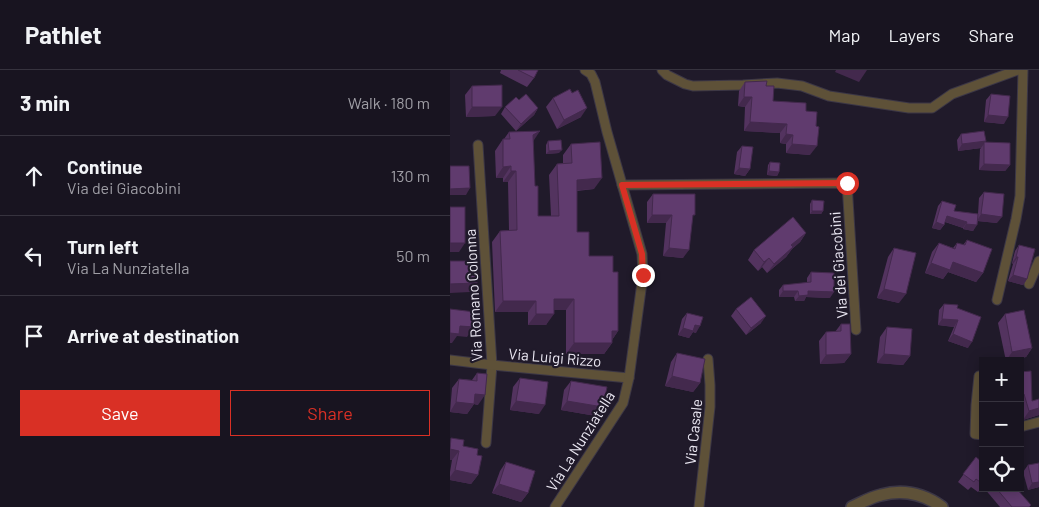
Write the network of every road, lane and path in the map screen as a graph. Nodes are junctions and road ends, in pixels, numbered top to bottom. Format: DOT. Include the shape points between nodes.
graph roads {
  1 [pos="585,70"];
  2 [pos="662,70"];
  3 [pos="1018,70"];
  4 [pos="1023,70"];
  5 [pos="478,145"];
  6 [pos="622,185"];
  7 [pos="1039,260"];
  8 [pos="1029,284"];
  9 [pos="997,300"];
  10 [pos="856,330"];
  11 [pos="708,358"];
  12 [pos="450,360"];
  13 [pos="492,365"];
  14 [pos="979,376"];
  15 [pos="629,378"];
  16 [pos="1039,422"];
  17 [pos="1024,426"];
  18 [pos="979,434"];
  19 [pos="486,443"];
  20 [pos="555,507"];
  21 [pos="699,507"];
  22 [pos="852,507"];
  23 [pos="942,507"];
  1 -- 6 [label="street, Via La Nunziatella" via="595,82"];
  2 -- 3 [label="street" via="694,86 777,83 802,86 829,96 908,108 932,108 952,94"];
  4 -- 9 [label="street" via="1020,196"];
  5 -- 13 [label="street, Via Romano Colonna"];
  6 -- 10 [label="street, Via dei Giacobini" via="847,183"];
  6 -- 15 [label="street, Via La Nunziatella" via="642,254 643,275"];
  7 -- 8 [label="street"];
  11 -- 21 [label="street, Via Casale" via="710,408"];
  12 -- 13 [label="street, Via Luigi Rizzo"];
  13 -- 15 [label="street, Via Luigi Rizzo"];
  13 -- 19 [label="street, Via Romano Colonna"];
  14 -- 18 [label="street" via="975,434"];
  15 -- 20 [label="street, Via La Nunziatella" via="623,402"];
  16 -- 17 [label="street"];
  22 -- 23 [label="street" via="896,492 921,495"];
}
